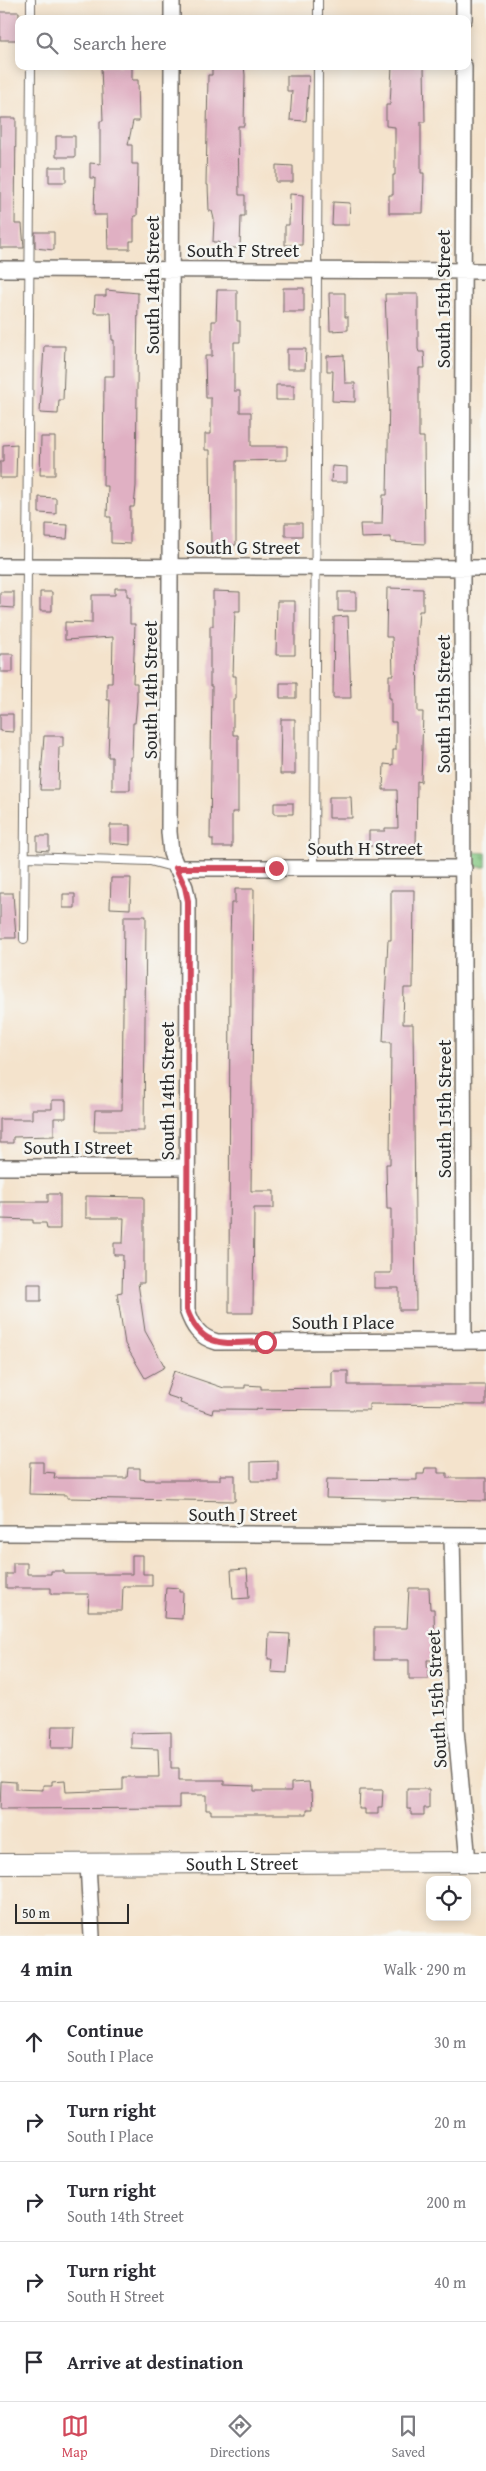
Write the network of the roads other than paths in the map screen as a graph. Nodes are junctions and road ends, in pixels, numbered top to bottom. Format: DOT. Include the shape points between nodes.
graph roads {
  1 [pos="32,0"];
  2 [pos="172,0"];
  3 [pos="318,0"];
  4 [pos="464,0"];
  5 [pos="31,15"];
  6 [pos="172,15"];
  7 [pos="318,15"];
  8 [pos="464,15"];
  9 [pos="31,70"];
  10 [pos="172,70"];
  11 [pos="318,70"];
  12 [pos="464,70"];
  13 [pos="0,269"];
  14 [pos="29,269"];
  15 [pos="172,269"];
  16 [pos="318,270"];
  17 [pos="463,271"];
  18 [pos="486,271"];
  19 [pos="0,566"];
  20 [pos="28,566"];
  21 [pos="171,566"];
  22 [pos="315,567"];
  23 [pos="462,568"];
  24 [pos="486,568"];
  25 [pos="25,857"];
  26 [pos="176,868"];
  27 [pos="314,868"];
  28 [pos="464,868"];
  29 [pos="24,939"];
  30 [pos="0,1167"];
  31 [pos="187,1167"];
  32 [pos="187,1310"];
  33 [pos="464,1341"];
  34 [pos="486,1341"];
  35 [pos="0,1533"];
  36 [pos="452,1535"];
  37 [pos="486,1535"];
  38 [pos="477,1862"];
  39 [pos="0,1864"];
  40 [pos="88,1864"];
  41 [pos="92,1936"];
  1 -- 5 [label="lane"];
  2 -- 6 [label="street"];
  3 -- 7 [label="lane"];
  4 -- 8 [label="street"];
  9 -- 14 [label="lane"];
  10 -- 15 [label="street, South 14th Street"];
  11 -- 16 [label="lane"];
  12 -- 17 [label="street, South 15th Street"];
  13 -- 14 [label="street, South F Street"];
  14 -- 15 [label="street, South F Street"];
  14 -- 20 [label="lane"];
  15 -- 16 [label="street, South F Street"];
  15 -- 21 [label="street, South 14th Street"];
  16 -- 17 [label="street, South F Street"];
  16 -- 22 [label="lane"];
  17 -- 18 [label="street, South F Street"];
  17 -- 23 [label="street, South 15th Street"];
  19 -- 20 [label="street, South G Street"];
  20 -- 21 [label="street, South G Street"];
  20 -- 25 [label="lane"];
  21 -- 22 [label="street, South G Street"];
  21 -- 26 [label="street, South 14th Street" via="169,832 170,853"];
  22 -- 23 [label="street, South G Street"];
  22 -- 27 [label="lane"];
  23 -- 24 [label="street, South G Street"];
  23 -- 28 [label="street, South 15th Street"];
  25 -- 26 [label="lane" via="150,861"];
  25 -- 29 [label="lane"];
  26 -- 27 [label="street, South H Street"];
  26 -- 31 [label="street, South 14th Street" via="188,901"];
  27 -- 28 [label="street, South H Street"];
  28 -- 33 [label="street, South 15th Street"];
  30 -- 31 [label="street, South I Street"];
  31 -- 32 [label="street, South 14th Street"];
  32 -- 33 [label="street, South I Place" via="197,1332 217,1342"];
  33 -- 34 [label="street, South I Place"];
  35 -- 36 [label="street, South J Street"];
  36 -- 37 [label="street, South J Street"];
  36 -- 38 [label="street, South 15th Street" via="456,1730"];
  38 -- 40 [label="street, South L Street"];
  39 -- 40 [label="street, South L Street"];
  40 -- 41 [label="street"];
}
